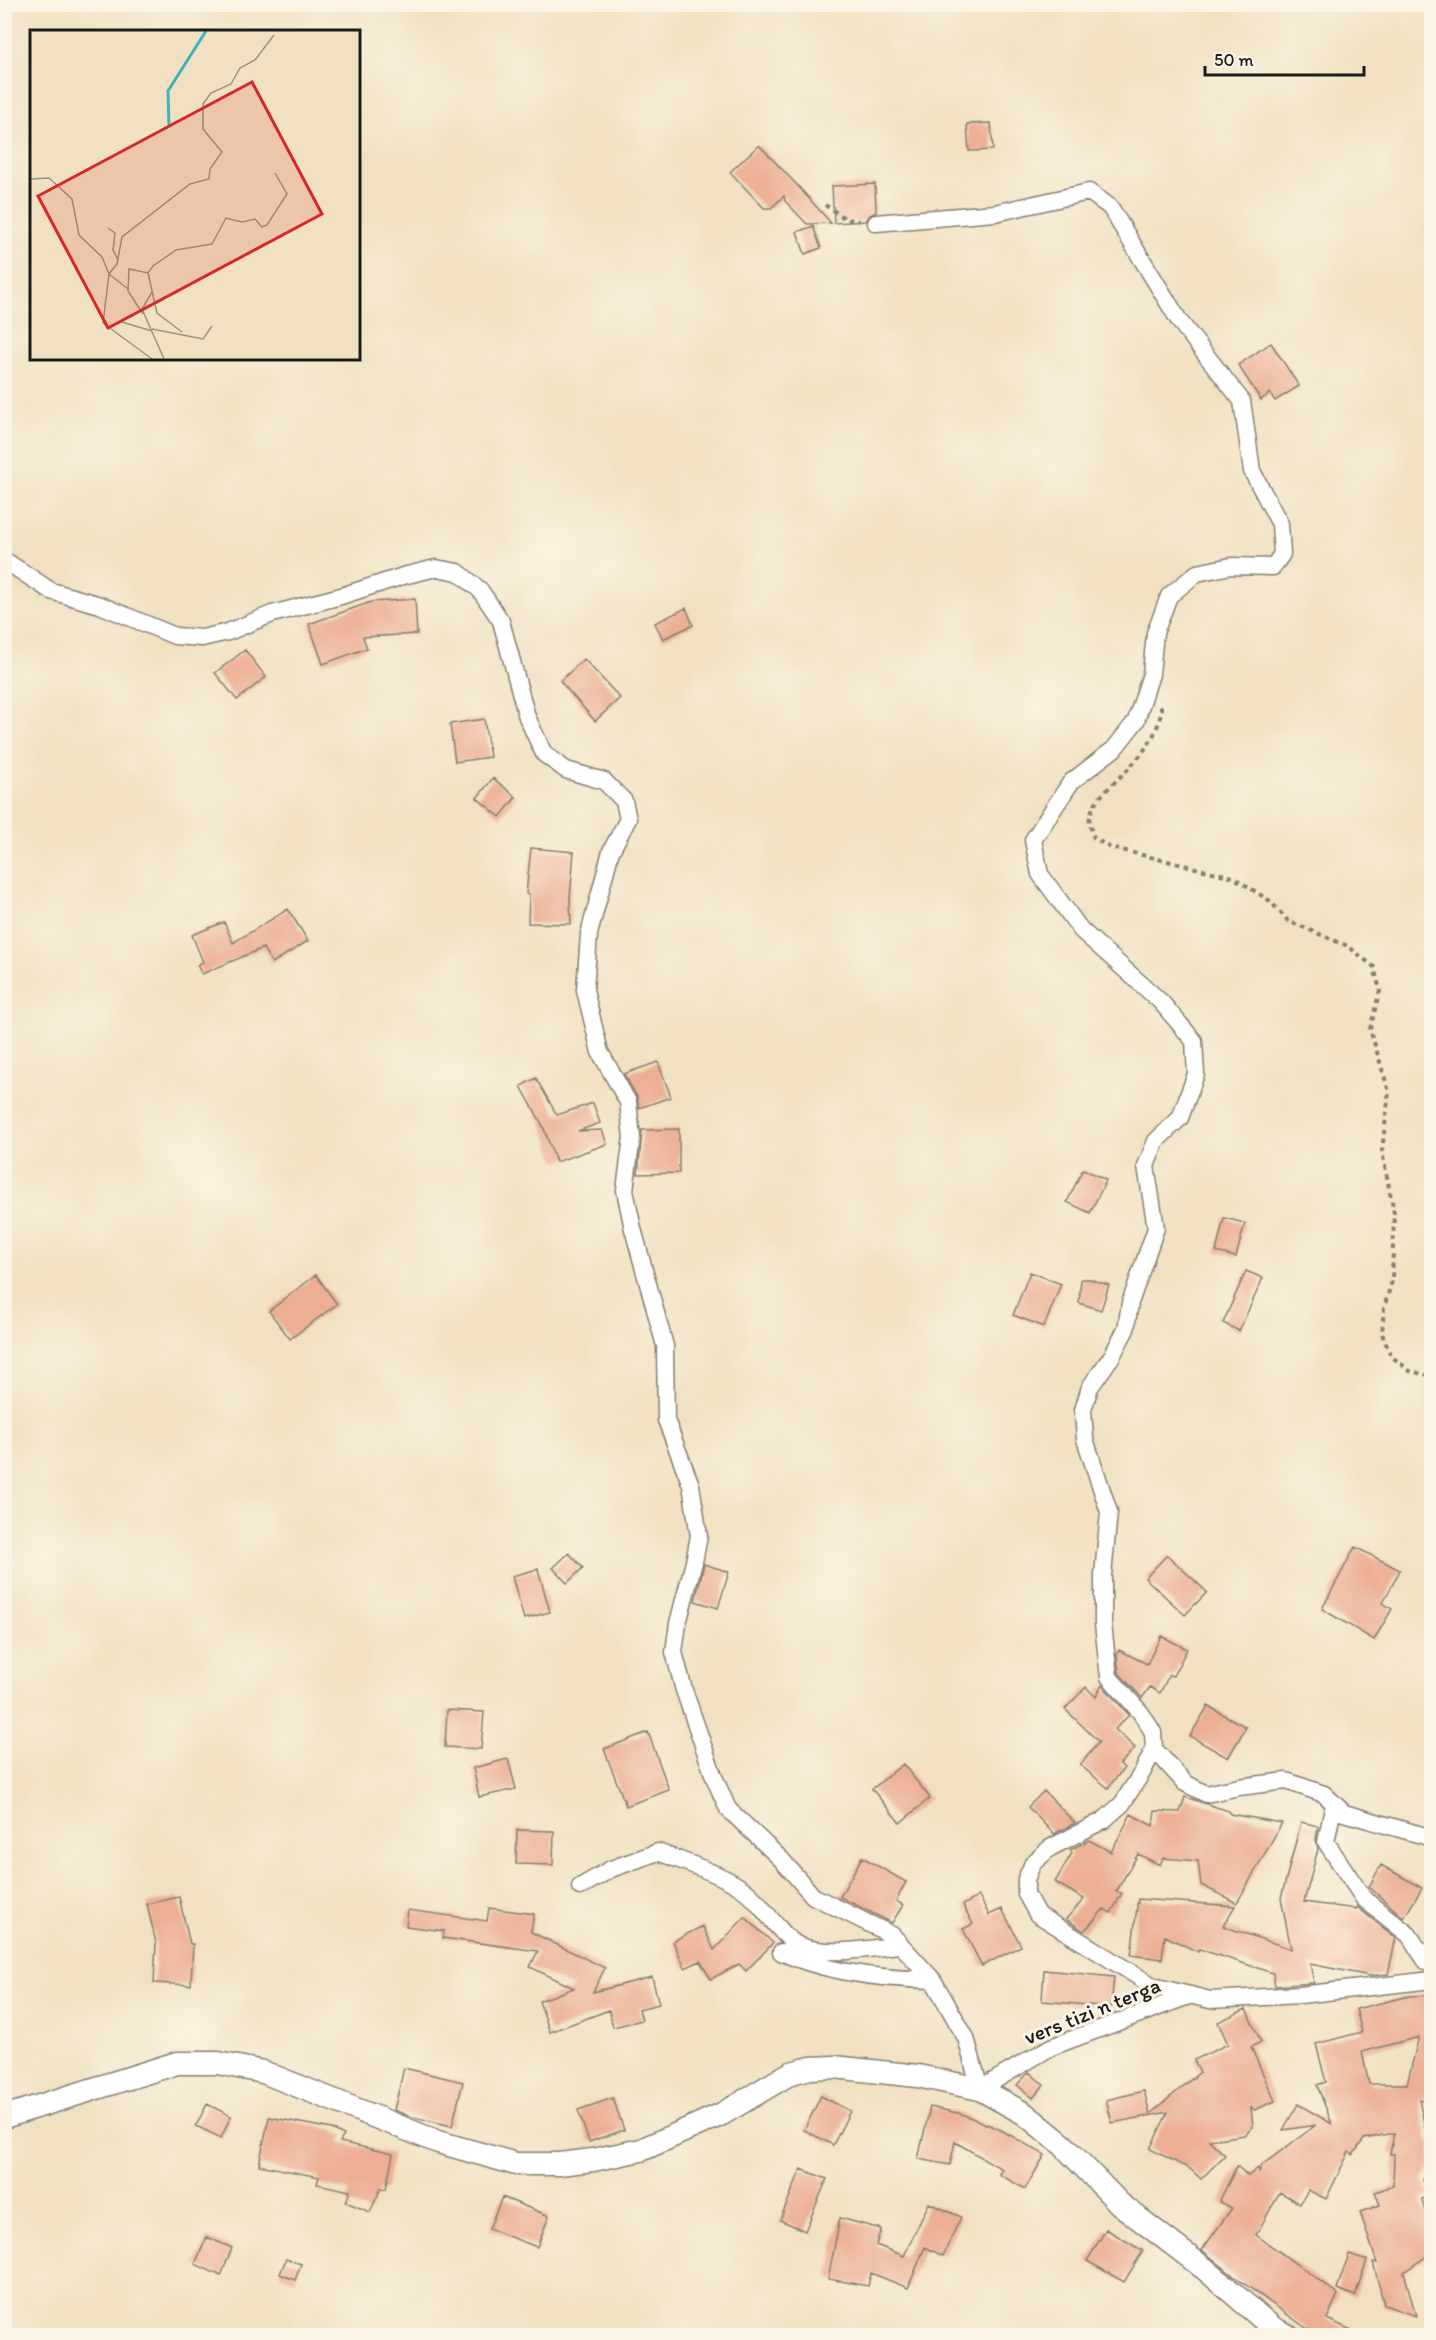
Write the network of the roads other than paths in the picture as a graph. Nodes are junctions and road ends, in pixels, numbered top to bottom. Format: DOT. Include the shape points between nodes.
graph roads {
  1 [pos="876,223"];
  2 [pos="4,560"];
  3 [pos="1154,1749"];
  4 [pos="1334,1803"];
  5 [pos="1431,1838"];
  6 [pos="580,1887"];
  7 [pos="900,1945"];
  8 [pos="781,1952"];
  9 [pos="1431,1962"];
  10 [pos="933,1980"];
  11 [pos="1431,1980"];
  12 [pos="1191,1995"];
  13 [pos="980,2090"];
  14 [pos="4,2117"];
  15 [pos="1288,2336"];
  1 -- 3 [label="street" via="995,213 1089,192 1110,207 1180,322 1242,401 1252,471 1280,524 1282,554 1273,567 1231,566 1197,573 1169,596 1155,633 1151,674 1136,721 1114,749 1071,782 1033,840 1040,874 1080,930 1161,1002 1194,1041 1196,1074 1180,1118 1156,1141 1146,1166 1156,1228 1130,1303 1126,1329 1090,1387 1083,1410 1085,1439 1108,1512 1103,1624 1109,1677 1153,1732"];
  2 -- 7 [label="street" via="51,591 100,605 175,636 202,638 403,576 436,568 458,572 480,590 501,621 527,717 544,754 566,770 604,781 624,801 628,819 611,851 597,901 589,934 585,990 600,1052 628,1102 632,1137 625,1190 665,1346 666,1420 691,1485 699,1536 674,1652 728,1809 813,1896 892,1935"];
  3 -- 4 [label="street" via="1185,1784 1206,1794 1286,1781 1324,1794"];
  3 -- 12 [label="street" via="1122,1804 1104,1820 1050,1848 1033,1863 1026,1879 1026,1894 1037,1914 1074,1939 1153,1986"];
  4 -- 5 [label="street" via="1344,1814"];
  4 -- 9 [label="street" via="1326,1842 1336,1859 1364,1899 1409,1935 1426,1961"];
  6 -- 7 [label="street" via="610,1869 658,1852 748,1893 799,1946 840,1952"];
  7 -- 10 [label="street"];
  8 -- 10 [label="street" via="807,1964 846,1972"];
  10 -- 13 [label="street" via="966,2038"];
  11 -- 12 [label="street" via="1300,1995 1210,2000"];
  12 -- 13 [label="street, vers tizi n terga" via="1051,2048"];
  13 -- 14 [label="main road" via="918,2076 810,2068 791,2073 722,2114 642,2150 559,2164 516,2164 438,2142 263,2072 218,2063 177,2063"];
  13 -- 15 [label="main road" via="1025,2114 1063,2145 1120,2204"];
}
